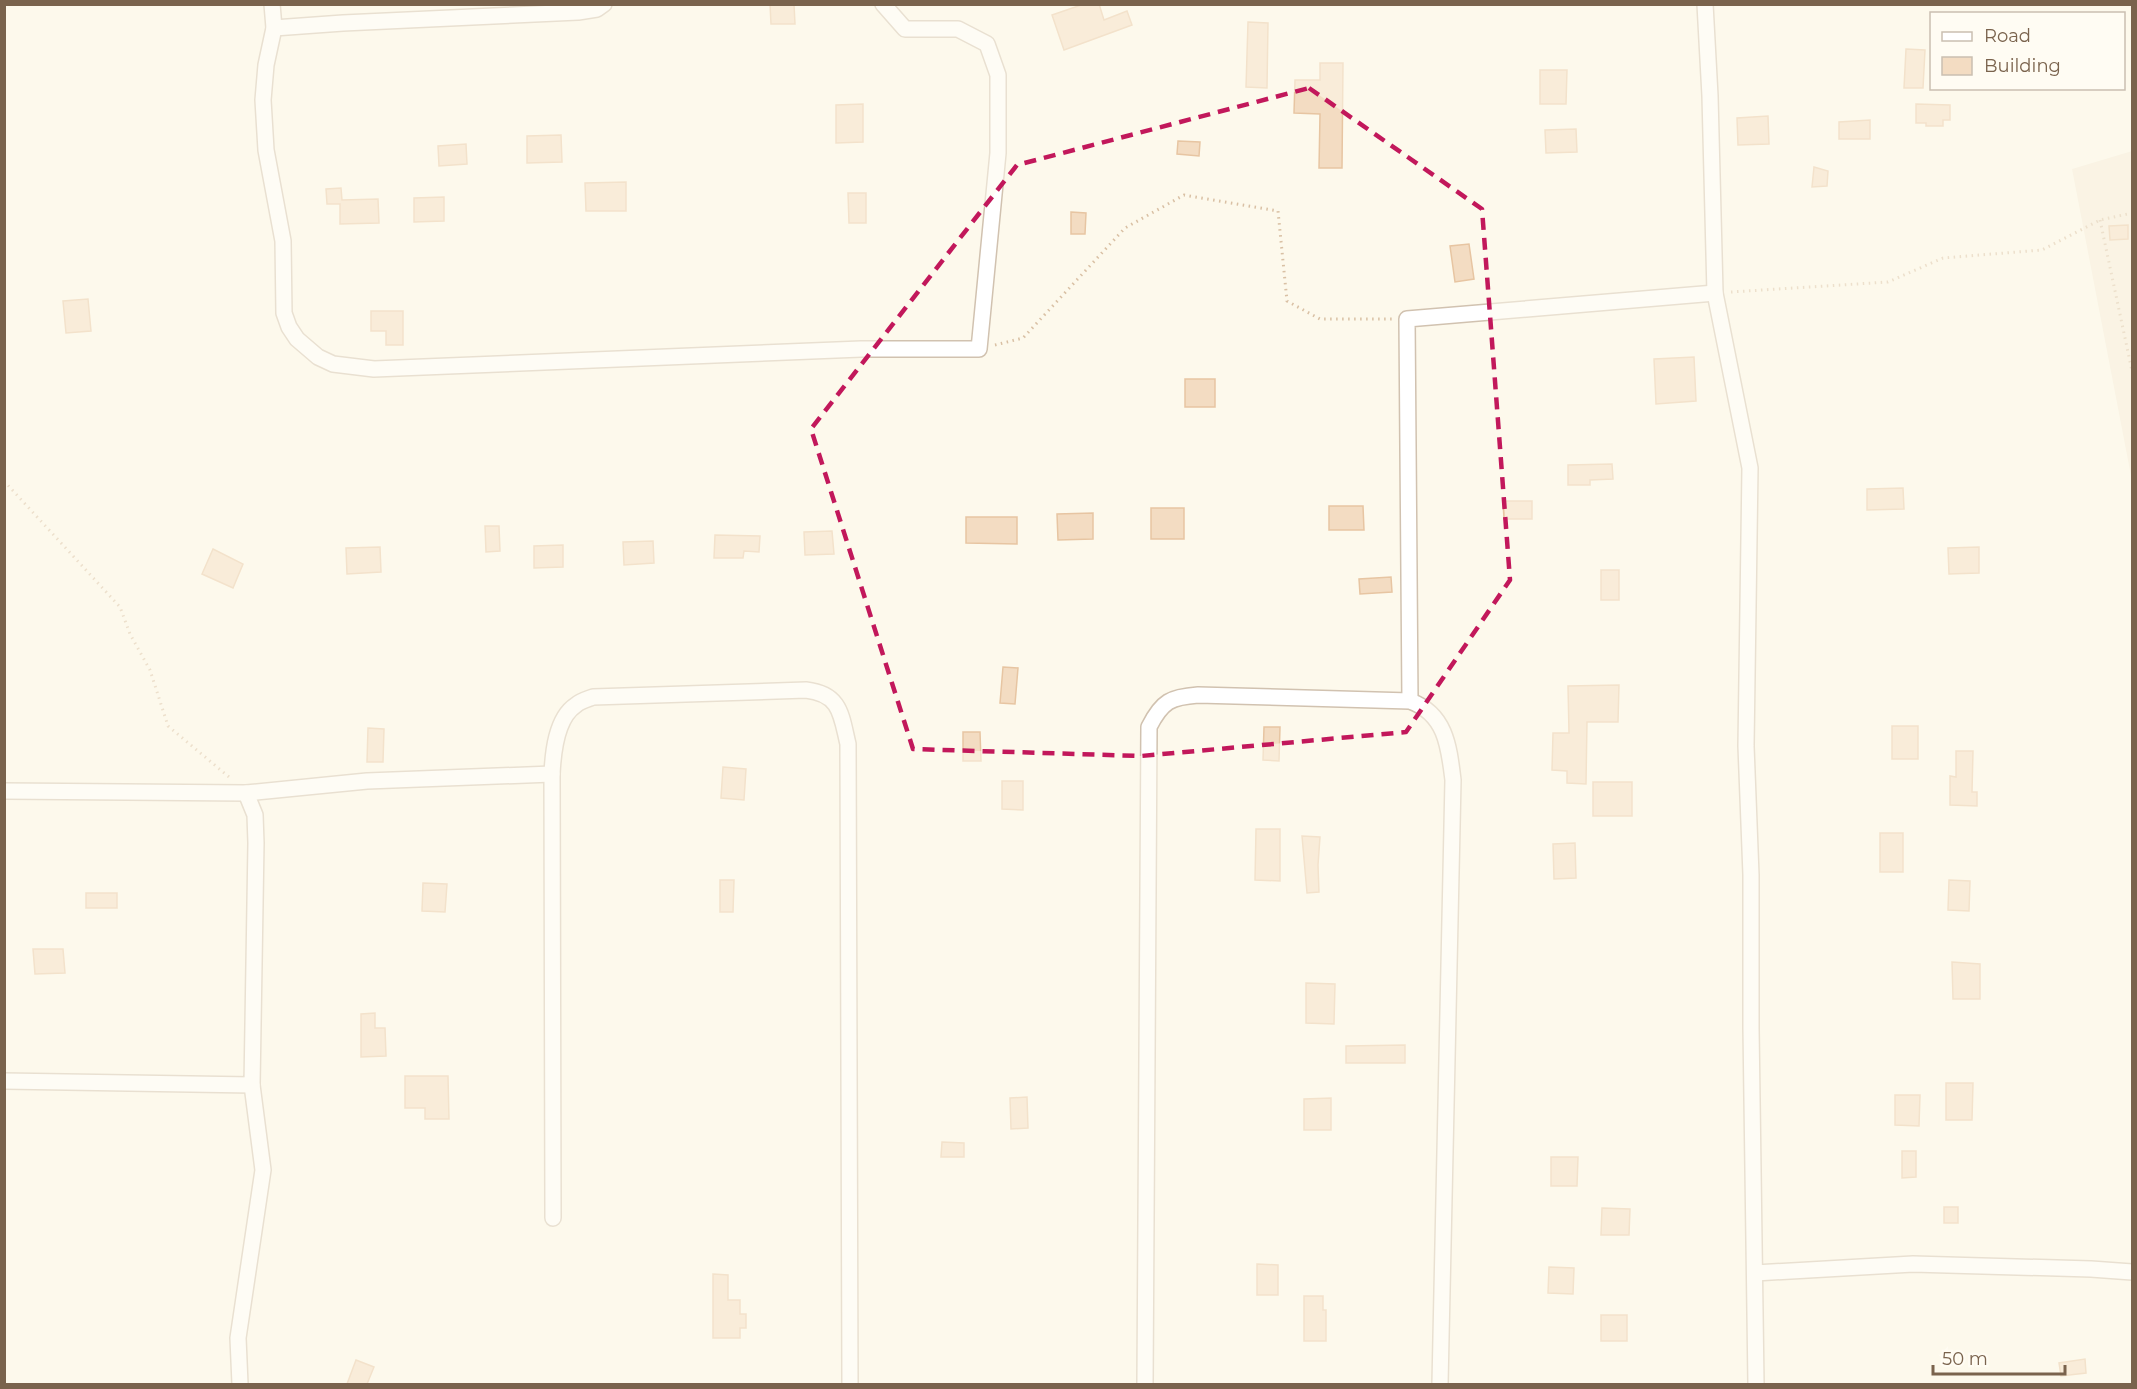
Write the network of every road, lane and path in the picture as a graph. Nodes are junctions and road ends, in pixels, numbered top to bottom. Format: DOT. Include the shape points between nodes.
graph roads {
  1 [pos="272,4"];
  2 [pos="604,4"];
  3 [pos="883,4"];
  4 [pos="1705,4"];
  5 [pos="274,28"];
  6 [pos="2133,213"];
  7 [pos="2100,220"];
  8 [pos="1716,293"];
  9 [pos="1407,319"];
  10 [pos="979,349"];
  11 [pos="2133,371"];
  12 [pos="4,481"];
  13 [pos="1410,701"];
  14 [pos="552,774"];
  15 [pos="4,791"];
  16 [pos="246,793"];
  17 [pos="4,1081"];
  18 [pos="252,1085"];
  19 [pos="553,1218"];
  20 [pos="2133,1272"];
  21 [pos="1755,1273"];
  22 [pos="240,1384"];
  23 [pos="850,1384"];
  24 [pos="1145,1384"];
  25 [pos="1440,1384"];
  26 [pos="1756,1384"];
  1 -- 5 [label="street"];
  2 -- 5 [label="street" via="578,12"];
  3 -- 10 [label="street" via="905,29 958,29 987,44 998,75 998,153"];
  4 -- 8 [label="street"];
  5 -- 10 [label="street" via="263,100 266,150 283,241 284,313 297,339 333,364 374,369 861,349"];
  6 -- 7 [label="path"];
  7 -- 8 [label="path" via="2042,250 1943,258 1888,282"];
  7 -- 11 [label="path"];
  8 -- 9 [label="street"];
  8 -- 21 [label="street" via="1750,468 1746,746"];
  9 -- 10 [label="path" via="1320,319 1287,302 1278,212 1184,195 1125,228 1023,338"];
  9 -- 13 [label="street"];
  12 -- 16 [label="path" via="120,607 150,670 168,726"];
  13 -- 24 [label="street" via="1182,696 1169,700 1149,726"];
  13 -- 25 [label="street" via="1423,705 1436,717 1449,748 1453,780"];
  14 -- 16 [label="street" via="368,782"];
  14 -- 19 [label="street"];
  14 -- 23 [label="street" via="566,715 576,704 593,697 806,690 823,692 834,701 848,744"];
  15 -- 16 [label="street"];
  16 -- 18 [label="street" via="255,815 256,843"];
  17 -- 18 [label="street"];
  18 -- 22 [label="street" via="263,1170 238,1338"];
  20 -- 21 [label="street" via="1913,1264"];
  21 -- 26 [label="street"];
}
